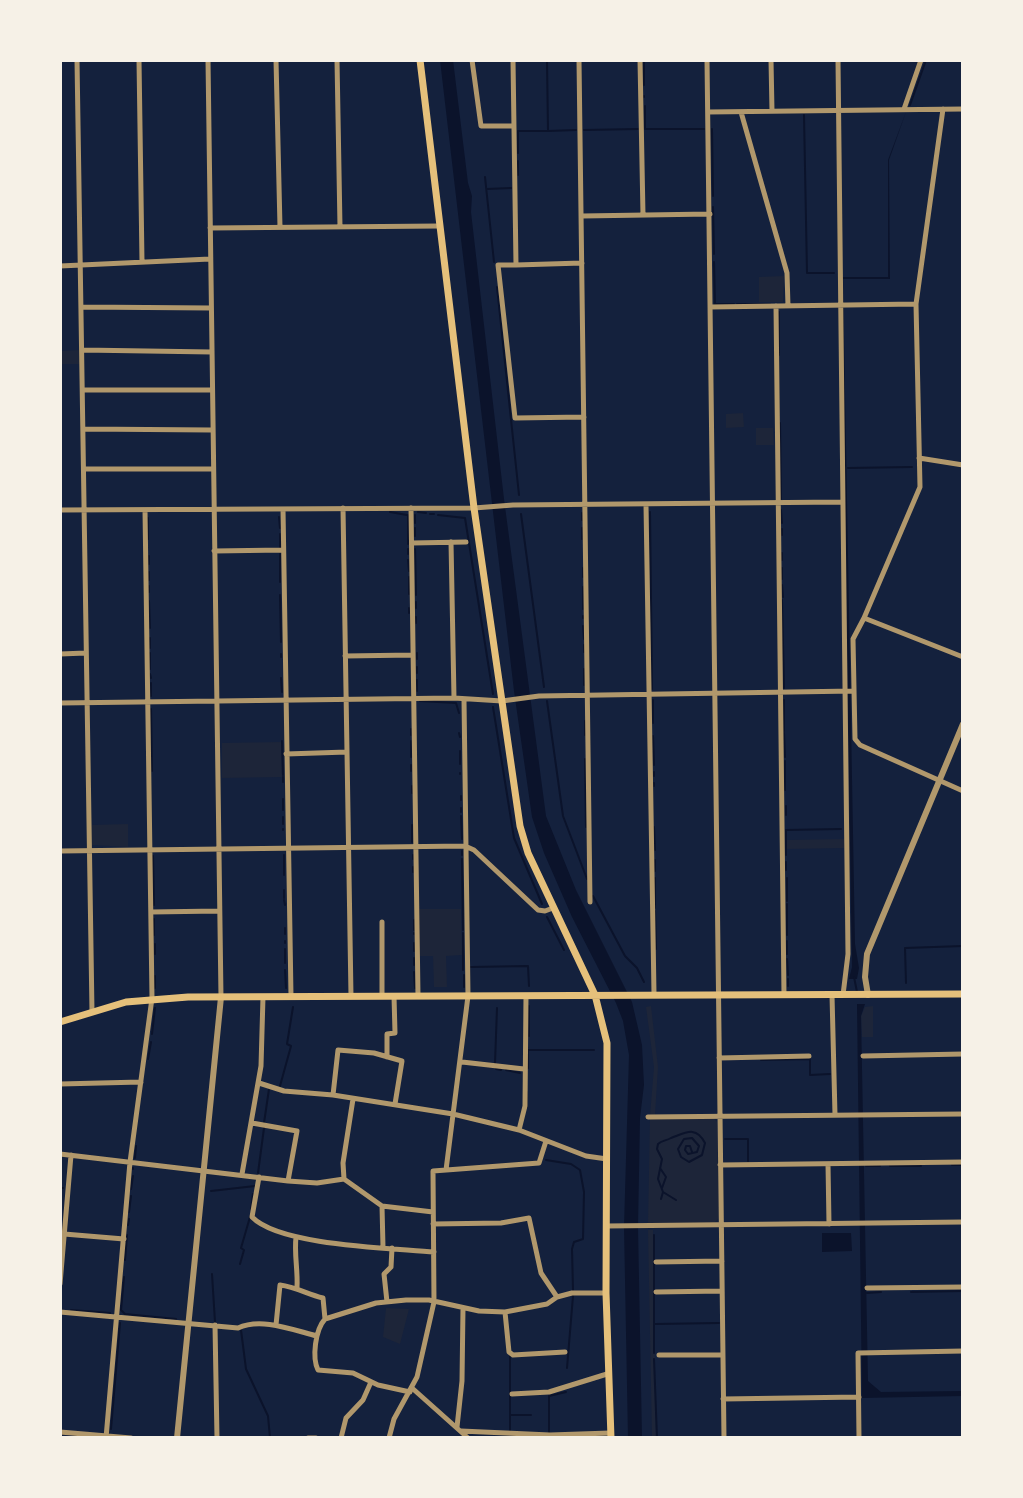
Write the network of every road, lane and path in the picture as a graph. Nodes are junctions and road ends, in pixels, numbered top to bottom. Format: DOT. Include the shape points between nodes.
graph roads {
  1 [pos="78,60"];
  2 [pos="139,60"];
  3 [pos="208,60"];
  4 [pos="276,60"];
  5 [pos="337,60"];
  6 [pos="420,60"];
  7 [pos="472,60"];
  8 [pos="513,60"];
  9 [pos="579,60"];
  10 [pos="640,60"];
  11 [pos="707,60"];
  12 [pos="771,60"];
  13 [pos="838,60"];
  14 [pos="921,60"];
  15 [pos="904,109"];
  16 [pos="963,109"];
  17 [pos="839,110"];
  18 [pos="943,110"];
  19 [pos="772,111"];
  20 [pos="708,112"];
  21 [pos="741,112"];
  22 [pos="514,126"];
  23 [pos="710,214"];
  24 [pos="643,215"];
  25 [pos="582,216"];
  26 [pos="439,226"];
  27 [pos="280,227"];
  28 [pos="339,227"];
  29 [pos="210,228"];
  30 [pos="210,259"];
  31 [pos="142,262"];
  32 [pos="582,263"];
  33 [pos="80,265"];
  34 [pos="516,265"];
  35 [pos="60,266"];
  36 [pos="916,304"];
  37 [pos="841,305"];
  38 [pos="776,306"];
  39 [pos="788,306"];
  40 [pos="81,307"];
  41 [pos="710,307"];
  42 [pos="210,308"];
  43 [pos="82,350"];
  44 [pos="212,352"];
  45 [pos="82,390"];
  46 [pos="212,390"];
  47 [pos="584,417"];
  48 [pos="83,429"];
  49 [pos="212,430"];
  50 [pos="919,458"];
  51 [pos="963,465"];
  52 [pos="84,469"];
  53 [pos="213,469"];
  54 [pos="842,502"];
  55 [pos="778,503"];
  56 [pos="646,504"];
  57 [pos="712,504"];
  58 [pos="585,505"];
  59 [pos="343,508"];
  60 [pos="411,508"];
  61 [pos="474,508"];
  62 [pos="214,509"];
  63 [pos="283,509"];
  64 [pos="60,510"];
  65 [pos="145,510"];
  66 [pos="84,511"];
  67 [pos="451,542"];
  68 [pos="466,542"];
  69 [pos="412,543"];
  70 [pos="284,550"];
  71 [pos="214,551"];
  72 [pos="864,618"];
  73 [pos="86,653"];
  74 [pos="60,654"];
  75 [pos="413,655"];
  76 [pos="345,656"];
  77 [pos="963,657"];
  78 [pos="849,692"];
  79 [pos="780,693"];
  80 [pos="715,694"];
  81 [pos="649,695"];
  82 [pos="588,696"];
  83 [pos="454,698"];
  84 [pos="346,699"];
  85 [pos="414,699"];
  86 [pos="285,700"];
  87 [pos="464,700"];
  88 [pos="505,700"];
  89 [pos="217,701"];
  90 [pos="147,702"];
  91 [pos="60,703"];
  92 [pos="87,703"];
  93 [pos="963,724"];
  94 [pos="347,752"];
  95 [pos="286,754"];
  96 [pos="939,780"];
  97 [pos="963,791"];
  98 [pos="465,846"];
  99 [pos="416,847"];
  100 [pos="287,848"];
  101 [pos="349,848"];
  102 [pos="218,849"];
  103 [pos="150,850"];
  104 [pos="88,851"];
  105 [pos="60,852"];
  106 [pos="590,902"];
  107 [pos="553,908"];
  108 [pos="219,911"];
  109 [pos="151,912"];
  110 [pos="382,922"];
  111 [pos="654,994"];
  112 [pos="718,994"];
  113 [pos="963,994"];
  114 [pos="595,995"];
  115 [pos="784,995"];
  116 [pos="832,995"];
  117 [pos="846,995"];
  118 [pos="866,995"];
  119 [pos="291,996"];
  120 [pos="351,996"];
  121 [pos="382,996"];
  122 [pos="394,996"];
  123 [pos="418,996"];
  124 [pos="468,996"];
  125 [pos="526,996"];
  126 [pos="221,997"];
  127 [pos="263,997"];
  128 [pos="152,998"];
  129 [pos="92,1011"];
  130 [pos="60,1022"];
  131 [pos="963,1054"];
  132 [pos="809,1056"];
  133 [pos="863,1056"];
  134 [pos="387,1057"];
  135 [pos="719,1058"];
  136 [pos="462,1062"];
  137 [pos="524,1069"];
  138 [pos="141,1082"];
  139 [pos="259,1083"];
  140 [pos="60,1084"];
  141 [pos="333,1095"];
  142 [pos="353,1099"];
  143 [pos="395,1104"];
  144 [pos="453,1114"];
  145 [pos="963,1114"];
  146 [pos="835,1115"];
  147 [pos="648,1116"];
  148 [pos="720,1116"];
  149 [pos="252,1123"];
  150 [pos="519,1130"];
  151 [pos="546,1141"];
  152 [pos="60,1154"];
  153 [pos="71,1155"];
  154 [pos="607,1159"];
  155 [pos="130,1162"];
  156 [pos="963,1162"];
  157 [pos="828,1164"];
  158 [pos="720,1165"];
  159 [pos="446,1170"];
  160 [pos="203,1171"];
  161 [pos="242,1174"];
  162 [pos="259,1177"];
  163 [pos="344,1179"];
  164 [pos="288,1181"];
  165 [pos="382,1206"];
  166 [pos="433,1212"];
  167 [pos="963,1222"];
  168 [pos="433,1224"];
  169 [pos="830,1224"];
  170 [pos="606,1226"];
  171 [pos="722,1226"];
  172 [pos="64,1234"];
  173 [pos="296,1237"];
  174 [pos="124,1239"];
  175 [pos="383,1247"];
  176 [pos="392,1248"];
  177 [pos="434,1252"];
  178 [pos="722,1261"];
  179 [pos="656,1262"];
  180 [pos="60,1284"];
  181 [pos="297,1287"];
  182 [pos="963,1287"];
  183 [pos="867,1288"];
  184 [pos="722,1291"];
  185 [pos="657,1292"];
  186 [pos="606,1293"];
  187 [pos="557,1297"];
  188 [pos="387,1302"];
  189 [pos="434,1302"];
  190 [pos="463,1308"];
  191 [pos="60,1312"];
  192 [pos="505,1312"];
  193 [pos="117,1317"];
  194 [pos="325,1319"];
  195 [pos="187,1323"];
  196 [pos="215,1325"];
  197 [pos="276,1325"];
  198 [pos="316,1336"];
  199 [pos="963,1351"];
  200 [pos="566,1352"];
  201 [pos="658,1355"];
  202 [pos="723,1355"];
  203 [pos="607,1374"];
  204 [pos="371,1382"];
  205 [pos="411,1390"];
  206 [pos="512,1394"];
  207 [pos="859,1397"];
  208 [pos="723,1399"];
  209 [pos="459,1429"];
  210 [pos="60,1432"];
  211 [pos="610,1436"];
  212 [pos="106,1437"];
  213 [pos="131,1438"];
  214 [pos="177,1438"];
  215 [pos="217,1438"];
  216 [pos="308,1438"];
  217 [pos="316,1438"];
  218 [pos="341,1438"];
  219 [pos="389,1438"];
  220 [pos="468,1438"];
  221 [pos="724,1438"];
  222 [pos="859,1438"];
  1 -- 33 [label="street"];
  2 -- 31 [label="street"];
  3 -- 29 [label="street"];
  4 -- 27 [label="street"];
  5 -- 28 [label="street"];
  6 -- 26 [label="main road"];
  7 -- 22 [label="street" via="481,126"];
  8 -- 22 [label="street"];
  9 -- 25 [label="street"];
  10 -- 24 [label="street"];
  11 -- 20 [label="street"];
  12 -- 19 [label="street"];
  13 -- 17 [label="street"];
  14 -- 15 [label="street"];
  15 -- 17 [label="street"];
  15 -- 18 [label="street"];
  16 -- 18 [label="street"];
  17 -- 19 [label="street"];
  17 -- 37 [label="street"];
  18 -- 36 [label="street"];
  19 -- 21 [label="street"];
  20 -- 21 [label="street"];
  20 -- 23 [label="street"];
  21 -- 39 [label="street" via="787,273"];
  22 -- 34 [label="street"];
  23 -- 24 [label="street"];
  23 -- 41 [label="street"];
  24 -- 25 [label="street"];
  25 -- 32 [label="street"];
  26 -- 28 [label="street"];
  26 -- 61 [label="main road"];
  27 -- 28 [label="street"];
  27 -- 29 [label="street"];
  29 -- 30 [label="street"];
  30 -- 31 [label="street"];
  30 -- 42 [label="street"];
  31 -- 33 [label="street"];
  32 -- 34 [label="street"];
  32 -- 47 [label="street"];
  33 -- 35 [label="street"];
  33 -- 40 [label="street"];
  34 -- 47 [label="street" via="498,265 515,418"];
  36 -- 37 [label="street"];
  36 -- 50 [label="street"];
  37 -- 39 [label="street"];
  37 -- 54 [label="street"];
  38 -- 39 [label="street"];
  38 -- 41 [label="street"];
  38 -- 55 [label="street"];
  40 -- 42 [label="street"];
  40 -- 43 [label="street"];
  41 -- 57 [label="street"];
  42 -- 44 [label="street"];
  43 -- 44 [label="street"];
  43 -- 45 [label="street"];
  44 -- 46 [label="street"];
  45 -- 46 [label="street"];
  45 -- 48 [label="street"];
  46 -- 49 [label="street"];
  47 -- 58 [label="street"];
  48 -- 49 [label="street"];
  48 -- 52 [label="street"];
  49 -- 53 [label="street"];
  50 -- 51 [label="street"];
  50 -- 72 [label="street" via="920,487"];
  52 -- 53 [label="street"];
  52 -- 66 [label="street"];
  53 -- 62 [label="street"];
  54 -- 55 [label="street"];
  54 -- 78 [label="street"];
  55 -- 57 [label="street"];
  55 -- 79 [label="street"];
  56 -- 57 [label="street"];
  56 -- 58 [label="street"];
  56 -- 81 [label="street"];
  57 -- 80 [label="street"];
  58 -- 61 [label="street"];
  58 -- 82 [label="street"];
  59 -- 60 [label="street"];
  59 -- 63 [label="street"];
  59 -- 76 [label="street"];
  60 -- 61 [label="street"];
  60 -- 69 [label="street"];
  61 -- 88 [label="main road"];
  62 -- 63 [label="street"];
  62 -- 65 [label="street"];
  62 -- 71 [label="street"];
  63 -- 70 [label="street"];
  64 -- 66 [label="street"];
  65 -- 66 [label="street"];
  65 -- 90 [label="street"];
  66 -- 73 [label="street"];
  67 -- 68 [label="street"];
  67 -- 69 [label="street"];
  67 -- 83 [label="street"];
  69 -- 75 [label="street"];
  70 -- 71 [label="street"];
  70 -- 86 [label="street"];
  71 -- 89 [label="street"];
  72 -- 77 [label="street"];
  72 -- 78 [label="street" via="853,639"];
  73 -- 74 [label="street"];
  73 -- 92 [label="street"];
  75 -- 76 [label="street"];
  75 -- 85 [label="street"];
  76 -- 84 [label="street"];
  78 -- 79 [label="street"];
  78 -- 96 [label="street" via="855,739 860,745"];
  78 -- 117 [label="street"];
  79 -- 80 [label="street"];
  79 -- 115 [label="street"];
  80 -- 81 [label="street"];
  80 -- 112 [label="street"];
  81 -- 82 [label="street"];
  81 -- 111 [label="street"];
  82 -- 88 [label="street"];
  82 -- 106 [label="street"];
  83 -- 85 [label="street"];
  83 -- 87 [label="street"];
  84 -- 85 [label="street"];
  84 -- 86 [label="street"];
  84 -- 94 [label="street"];
  85 -- 99 [label="street"];
  86 -- 89 [label="street"];
  86 -- 95 [label="street"];
  87 -- 88 [label="street"];
  87 -- 98 [label="street"];
  88 -- 107 [label="main road" via="520,826 528,854"];
  89 -- 90 [label="street"];
  89 -- 102 [label="street"];
  90 -- 92 [label="street"];
  90 -- 103 [label="street"];
  91 -- 92 [label="street"];
  92 -- 104 [label="street"];
  93 -- 96 [label="street"];
  94 -- 95 [label="street"];
  94 -- 101 [label="street"];
  95 -- 100 [label="street"];
  96 -- 97 [label="street"];
  96 -- 118 [label="street" via="867,954"];
  98 -- 99 [label="street"];
  98 -- 107 [label="street" via="538,910"];
  98 -- 124 [label="street"];
  99 -- 101 [label="street"];
  99 -- 123 [label="street"];
  100 -- 101 [label="street"];
  100 -- 102 [label="street"];
  100 -- 119 [label="street"];
  101 -- 120 [label="street"];
  102 -- 103 [label="street"];
  102 -- 108 [label="street"];
  103 -- 104 [label="street"];
  103 -- 109 [label="street"];
  104 -- 105 [label="street"];
  104 -- 129 [label="street"];
  107 -- 114 [label="main road"];
  108 -- 109 [label="street"];
  108 -- 126 [label="street"];
  109 -- 128 [label="street"];
  110 -- 121 [label="street"];
  111 -- 112 [label="main road"];
  111 -- 114 [label="main road"];
  112 -- 115 [label="main road"];
  112 -- 135 [label="street"];
  113 -- 118 [label="main road"];
  114 -- 125 [label="main road"];
  114 -- 154 [label="main road" via="609,1063"];
  115 -- 116 [label="main road"];
  116 -- 117 [label="main road"];
  116 -- 146 [label="street"];
  117 -- 118 [label="main road"];
  119 -- 120 [label="main road"];
  119 -- 127 [label="main road"];
  120 -- 121 [label="main road"];
  121 -- 122 [label="main road"];
  122 -- 123 [label="main road"];
  122 -- 134 [label="street" via="394,1033 387,1034"];
  123 -- 124 [label="main road"];
  124 -- 125 [label="main road"];
  124 -- 136 [label="street"];
  125 -- 137 [label="street"];
  126 -- 127 [label="main road"];
  126 -- 128 [label="main road"];
  126 -- 160 [label="street"];
  127 -- 139 [label="street"];
  128 -- 129 [label="main road"];
  128 -- 138 [label="street"];
  129 -- 130 [label="main road"];
  131 -- 133 [label="street"];
  132 -- 135 [label="street"];
  134 -- 141 [label="street" via="338,1050"];
  134 -- 143 [label="street" via="402,1061"];
  135 -- 148 [label="street"];
  136 -- 137 [label="street"];
  136 -- 144 [label="street"];
  137 -- 150 [label="street" via="525,1106"];
  138 -- 140 [label="street"];
  138 -- 155 [label="street"];
  139 -- 141 [label="street" via="284,1091"];
  139 -- 149 [label="street"];
  141 -- 142 [label="street"];
  142 -- 143 [label="street"];
  142 -- 163 [label="street"];
  143 -- 144 [label="street"];
  144 -- 150 [label="street"];
  144 -- 159 [label="street"];
  145 -- 146 [label="street"];
  146 -- 148 [label="street"];
  147 -- 148 [label="street"];
  148 -- 158 [label="street"];
  149 -- 161 [label="street"];
  149 -- 164 [label="street" via="297,1131"];
  150 -- 151 [label="street"];
  151 -- 154 [label="street" via="586,1156"];
  151 -- 159 [label="street" via="538,1163"];
  152 -- 153 [label="street"];
  153 -- 155 [label="street"];
  153 -- 172 [label="street"];
  154 -- 170 [label="main road"];
  155 -- 160 [label="street"];
  155 -- 174 [label="street"];
  156 -- 157 [label="street"];
  157 -- 158 [label="street"];
  157 -- 169 [label="street"];
  158 -- 171 [label="street"];
  159 -- 166 [label="street" via="433,1171"];
  160 -- 161 [label="street"];
  160 -- 195 [label="street"];
  161 -- 162 [label="street"];
  162 -- 164 [label="street"];
  162 -- 173 [label="street" via="252,1217 261,1226"];
  163 -- 164 [label="street" via="317,1183"];
  163 -- 165 [label="street"];
  165 -- 166 [label="street"];
  165 -- 175 [label="street"];
  166 -- 168 [label="street"];
  167 -- 169 [label="street"];
  168 -- 177 [label="street"];
  168 -- 187 [label="street" via="501,1223 529,1218 541,1273"];
  169 -- 171 [label="street"];
  170 -- 171 [label="street"];
  170 -- 186 [label="main road"];
  171 -- 178 [label="street"];
  172 -- 174 [label="street"];
  172 -- 180 [label="street"];
  173 -- 175 [label="street"];
  173 -- 181 [label="street"];
  174 -- 193 [label="street"];
  175 -- 176 [label="street"];
  176 -- 177 [label="street"];
  176 -- 188 [label="street" via="391,1267 384,1274"];
  177 -- 189 [label="street"];
  178 -- 179 [label="street"];
  178 -- 184 [label="street"];
  181 -- 194 [label="street" via="304,1294 322,1298"];
  181 -- 197 [label="street" via="280,1285"];
  182 -- 183 [label="street"];
  184 -- 185 [label="street"];
  184 -- 202 [label="street"];
  186 -- 187 [label="street"];
  186 -- 203 [label="main road"];
  187 -- 192 [label="street" via="547,1304"];
  188 -- 189 [label="street"];
  188 -- 194 [label="street"];
  189 -- 190 [label="street"];
  189 -- 205 [label="street" via="429,1336"];
  190 -- 192 [label="street"];
  190 -- 209 [label="street"];
  191 -- 193 [label="street"];
  192 -- 200 [label="street" via="509,1352 513,1355"];
  193 -- 195 [label="street"];
  193 -- 212 [label="street"];
  194 -- 198 [label="street"];
  195 -- 196 [label="street"];
  195 -- 214 [label="street"];
  196 -- 197 [label="street"];
  196 -- 215 [label="street"];
  197 -- 198 [label="street"];
  198 -- 204 [label="street" via="316,1369 353,1374"];
  199 -- 207 [label="street" via="864,1353"];
  201 -- 202 [label="street"];
  202 -- 208 [label="street"];
  203 -- 206 [label="street" via="549,1392"];
  203 -- 211 [label="main road"];
  204 -- 205 [label="street"];
  204 -- 218 [label="street" via="363,1400 346,1418"];
  205 -- 209 [label="street"];
  205 -- 219 [label="street" via="394,1419"];
  207 -- 208 [label="street"];
  207 -- 222 [label="street"];
  208 -- 221 [label="street"];
  209 -- 211 [label="street"];
  209 -- 220 [label="street"];
  210 -- 212 [label="street"];
  212 -- 213 [label="street"];
  216 -- 217 [label="street"];
}
